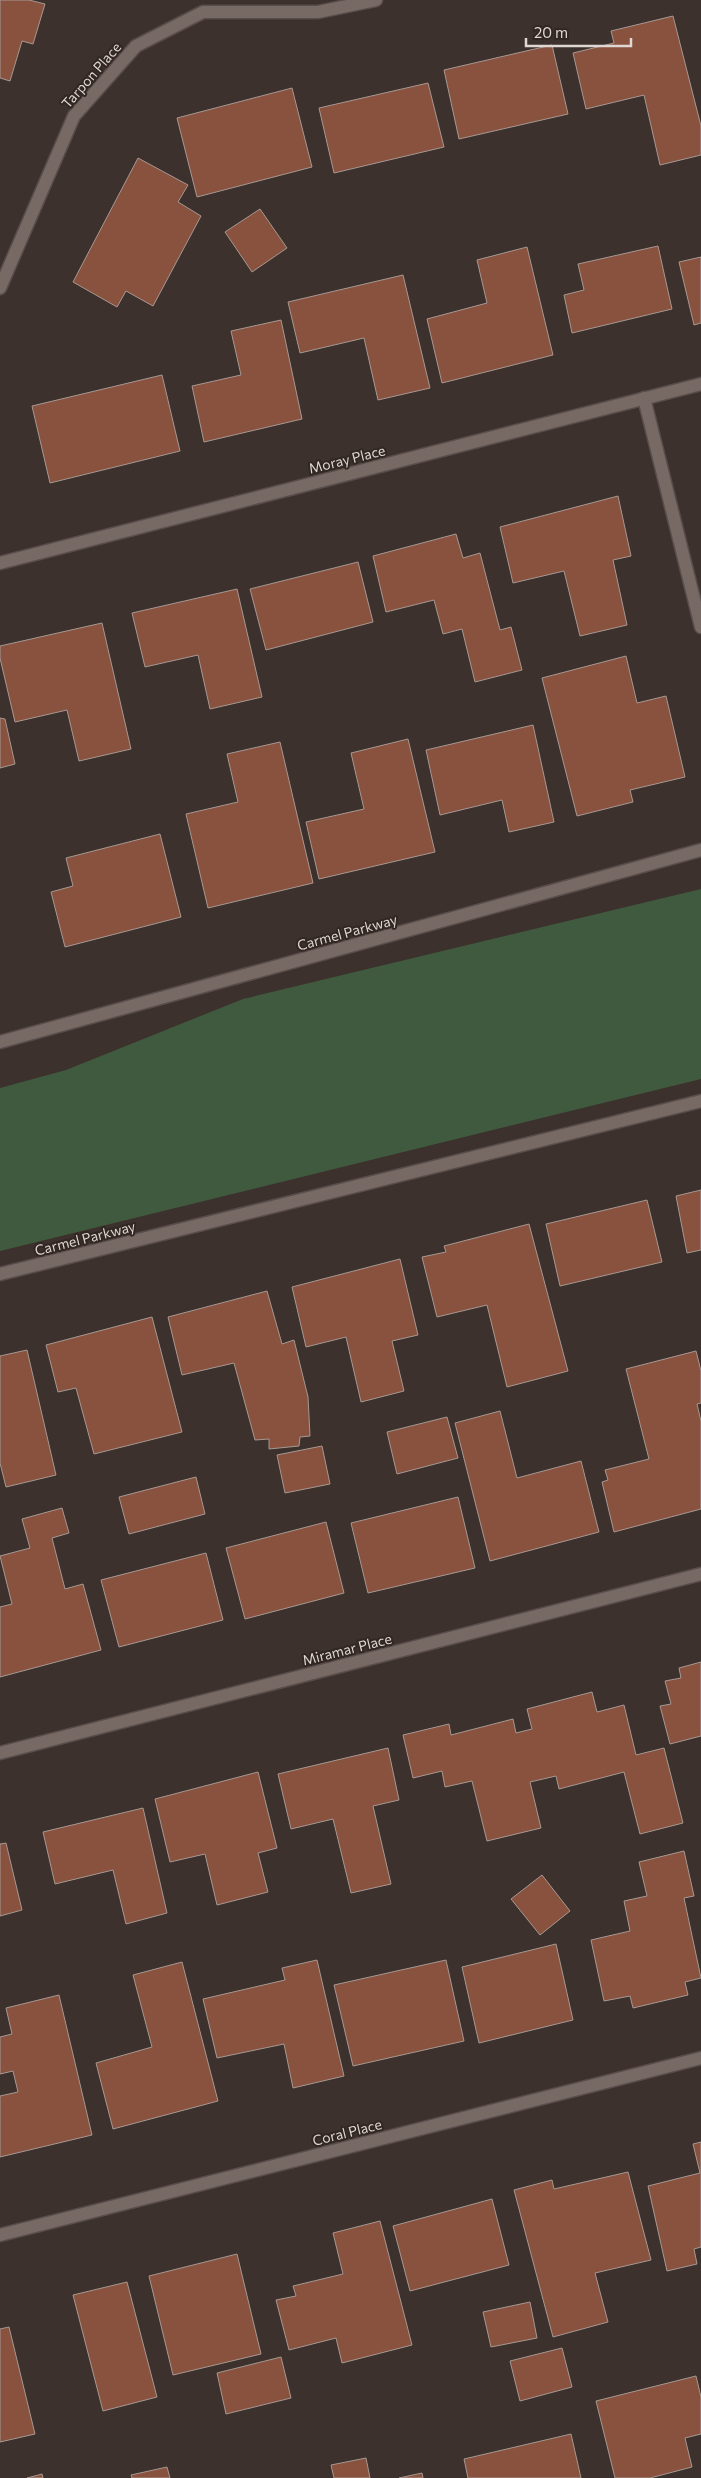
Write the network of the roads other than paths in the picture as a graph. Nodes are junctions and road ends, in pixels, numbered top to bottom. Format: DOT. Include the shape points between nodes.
graph roads {
  1 [pos="376,0"];
  2 [pos="202,6"];
  3 [pos="0,288"];
  4 [pos="701,384"];
  5 [pos="644,398"];
  6 [pos="0,563"];
  7 [pos="701,627"];
  8 [pos="701,850"];
  9 [pos="0,1042"];
  10 [pos="701,1101"];
  11 [pos="0,1274"];
  12 [pos="701,1574"];
  13 [pos="0,1752"];
  14 [pos="701,2058"];
  15 [pos="0,2236"];
  1 -- 2 [label="street" via="318,12"];
  2 -- 3 [label="street, Tarpon Place" via="136,46 74,116"];
  4 -- 5 [label="street, Moray Place"];
  5 -- 6 [label="street, Moray Place"];
  5 -- 7 [label="street"];
  8 -- 9 [label="street, Carmel Parkway"];
  10 -- 11 [label="street, Carmel Parkway"];
  12 -- 13 [label="street, Miramar Place"];
  14 -- 15 [label="street, Coral Place"];
}
